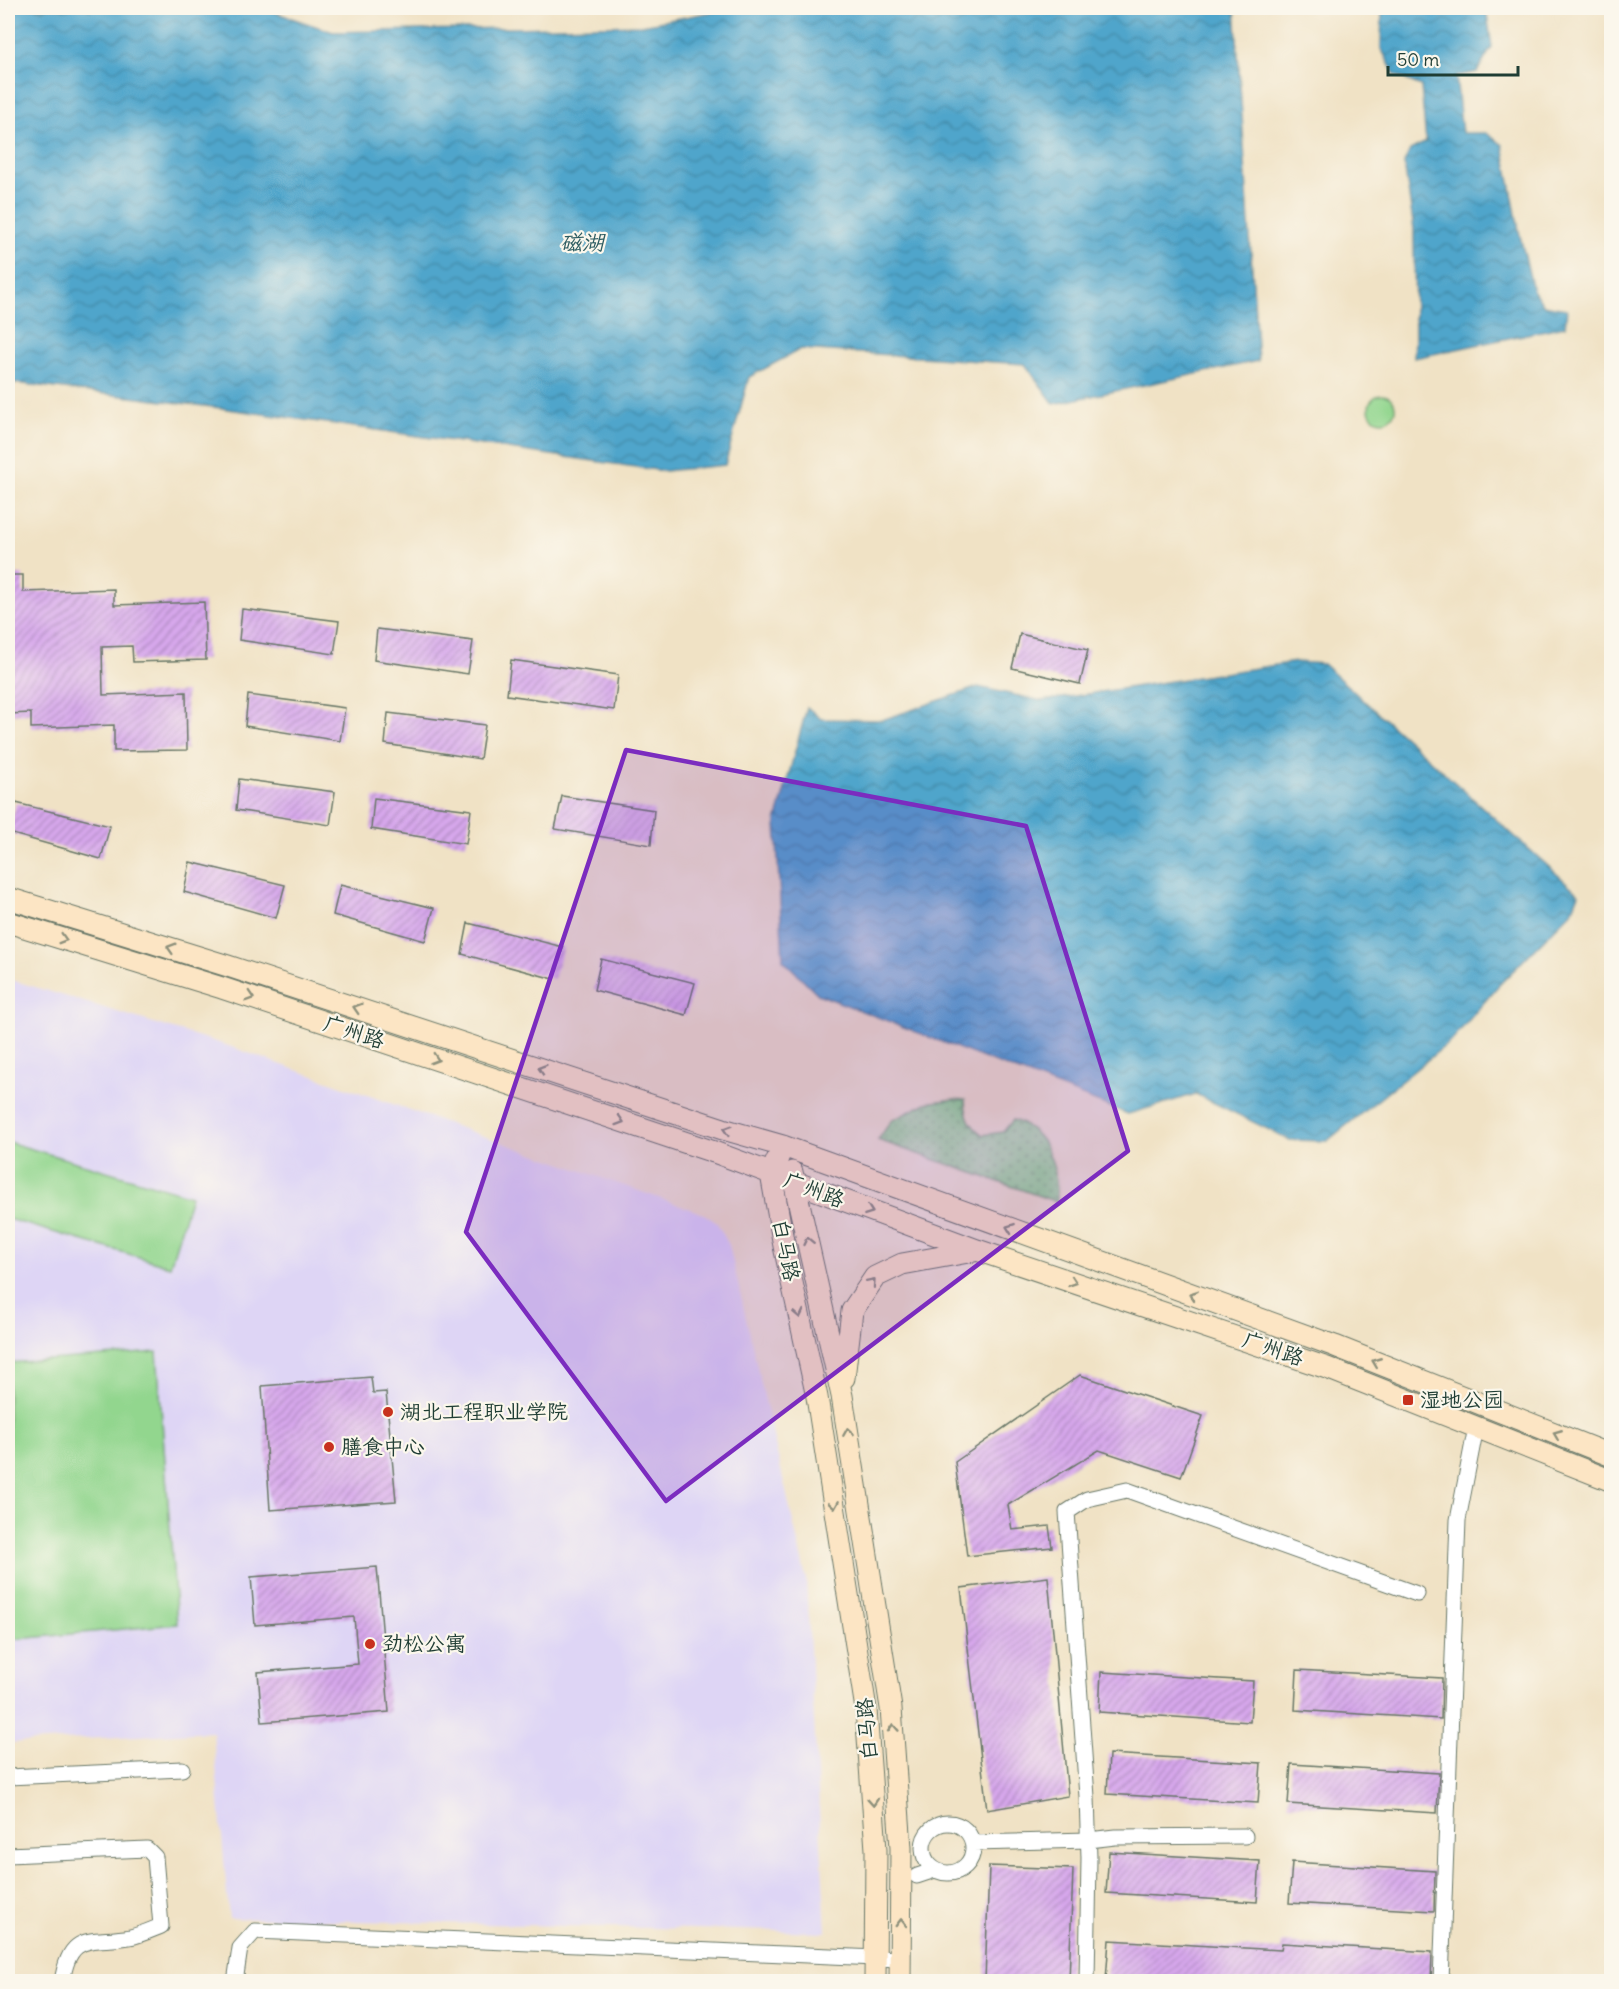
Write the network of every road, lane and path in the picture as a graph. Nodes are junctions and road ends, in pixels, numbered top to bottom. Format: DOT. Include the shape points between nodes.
graph roads {
  1 [pos="8,898"];
  2 [pos="8,922"];
  3 [pos="783,1146"];
  4 [pos="771,1174"];
  5 [pos="795,1181"];
  6 [pos="977,1250"];
  7 [pos="842,1396"];
  8 [pos="1476,1427"];
  9 [pos="1611,1456"];
  10 [pos="1611,1481"];
  11 [pos="1417,1594"];
  12 [pos="182,1769"];
  13 [pos="8,1778"];
  14 [pos="916,1822"];
  15 [pos="933,1827"];
  16 [pos="1245,1836"];
  17 [pos="1089,1840"];
  18 [pos="973,1843"];
  19 [pos="8,1855"];
  20 [pos="934,1870"];
  21 [pos="917,1876"];
  22 [pos="875,1957"];
  23 [pos="900,1959"];
  24 [pos="62,1982"];
  25 [pos="235,1982"];
  26 [pos="875,1982"];
  27 [pos="900,1982"];
  28 [pos="1086,1982"];
  29 [pos="1441,1982"];
  3 -- 1 [label="main road, 广州路, one-way"];
  2 -- 4 [label="main road, 广州路, one-way" via="222,988"];
  3 -- 4 [label="main road"];
  3 -- 5 [label="main road, 白马路"];
  9 -- 3 [label="main road, 广州路, one-way" via="1335,1346"];
  4 -- 5 [label="main road, 广州路"];
  4 -- 22 [label="main road, 白马路, one-way" via="817,1397 866,1709 876,1850"];
  5 -- 6 [label="main road, 广州路, one-way"];
  7 -- 5 [label="main road, 白马路, one-way"];
  7 -- 6 [label="main road, one-way" via="852,1311 875,1276 902,1264"];
  6 -- 8 [label="main road, 广州路, one-way" via="1327,1368"];
  23 -- 7 [label="main road, 白马路, one-way" via="901,1848 891,1708"];
  8 -- 10 [label="main road, 广州路"];
  8 -- 29 [label="street" via="1458,1520"];
  11 -- 17 [label="street" via="1127,1490 1087,1499 1067,1512"];
  12 -- 13 [label="street"];
  14 -- 15 [label="street"];
  15 -- 18 [label="street" via="957,1825 970,1835"];
  15 -- 20 [label="street" via="922,1849"];
  16 -- 17 [label="street"];
  17 -- 18 [label="street"];
  17 -- 28 [label="street"];
  18 -- 20 [label="street" via="970,1859 959,1871"];
  19 -- 24 [label="street" via="147,1848 155,1857 161,1926 131,1937 85,1941 65,1963"];
  20 -- 21 [label="street"];
  22 -- 23 [label="street"];
  22 -- 25 [label="street" via="255,1931 240,1948"];
  22 -- 26 [label="main road, 白马路"];
  23 -- 27 [label="main road, 白马路"];
}
